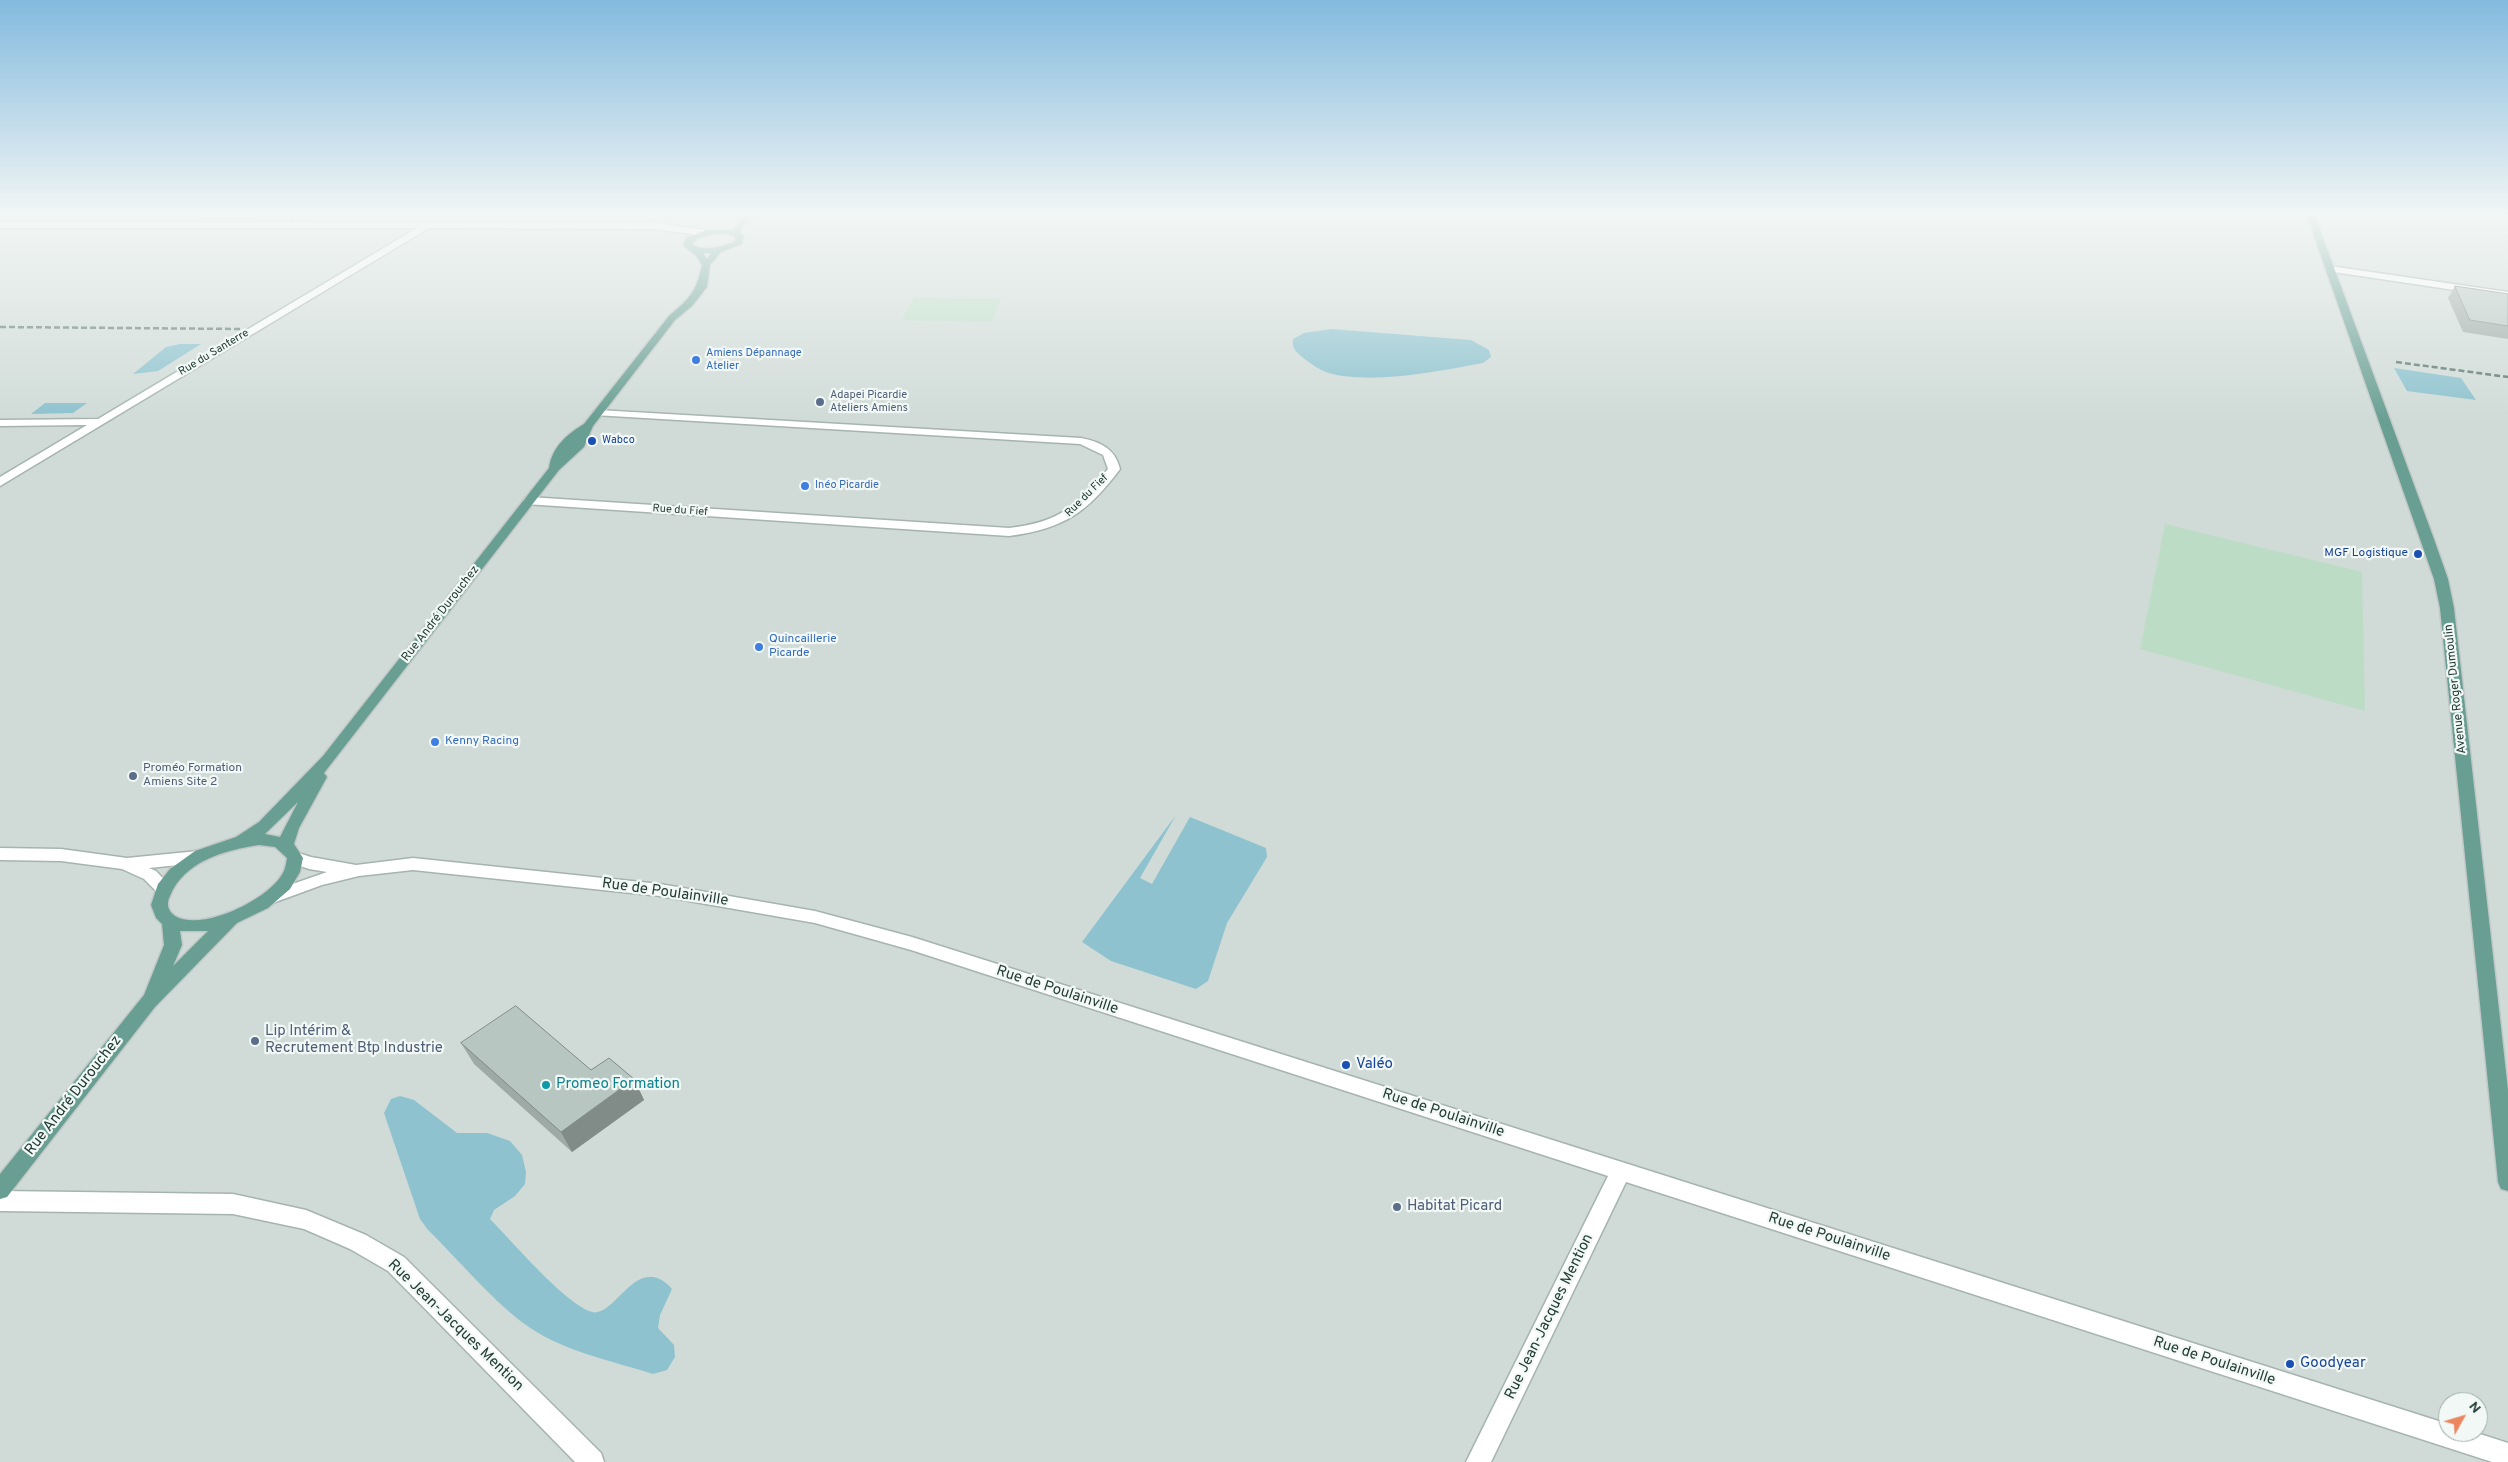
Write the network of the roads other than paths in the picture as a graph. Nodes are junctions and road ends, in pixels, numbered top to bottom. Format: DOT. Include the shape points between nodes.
graph roads {
  1 [pos="330,284"];
  2 [pos="702,284"];
  3 [pos="2336,284"];
  4 [pos="2434,284"];
  5 [pos="2508,295"];
  6 [pos="598,412"];
  7 [pos="0,422"];
  8 [pos="100,422"];
  9 [pos="0,482"];
  10 [pos="529,501"];
  11 [pos="328,760"];
  12 [pos="242,841"];
  13 [pos="291,852"];
  14 [pos="0,854"];
  15 [pos="198,857"];
  16 [pos="127,864"];
  17 [pos="359,870"];
  18 [pos="163,888"];
  19 [pos="270,898"];
  20 [pos="231,919"];
  21 [pos="170,921"];
  22 [pos="148,1002"];
  23 [pos="1621,1171"];
  24 [pos="2508,1182"];
  25 [pos="0,1190"];
  26 [pos="0,1201"];
  27 [pos="2508,1455"];
  28 [pos="592,1462"];
  29 [pos="1478,1462"];
  1 -- 8 [label="street, Rue du Santerre"];
  2 -- 6 [label="main road, Rue André Durouchez"];
  3 -- 24 [label="main road, Avenue Roger Dumoulin" via="2429,542 2447,608"];
  4 -- 5 [label="street"];
  6 -- 10 [label="main road, Rue André Durouchez" via="588,426 586,437 569,458 554,468"];
  6 -- 10 [label="street, Rue du Fief" via="1081,441 1108,452 1114,469 1069,517 1052,526 1009,532"];
  7 -- 8 [label="street"];
  8 -- 9 [label="street, Rue du Santerre"];
  10 -- 11 [label="main road, Rue André Durouchez"];
  11 -- 12 [label="main road, Rue André Durouchez" via="265,826"];
  11 -- 13 [label="main road, Rue André Durouchez" via="291,828"];
  12 -- 13 [label="main road" via="274,840"];
  12 -- 15 [label="main road"];
  13 -- 17 [label="street, Rue de Poulainville" via="309,864"];
  13 -- 19 [label="main road, Rue André Durouchez" via="293,871"];
  14 -- 16 [label="street" via="61,855"];
  15 -- 16 [label="street"];
  15 -- 18 [label="main road"];
  16 -- 18 [label="street" via="150,875"];
  17 -- 19 [label="street, Rue de Poulainville" via="318,880"];
  17 -- 23 [label="street, Rue de Poulainville" via="413,864 660,890 814,917 912,944"];
  18 -- 21 [label="main road" via="159,902 161,913"];
  19 -- 20 [label="main road, Rue André Durouchez"];
  20 -- 21 [label="main road" via="187,925"];
  20 -- 22 [label="main road, Rue André Durouchez"];
  21 -- 22 [label="main road, Rue André Durouchez" via="173,945"];
  22 -- 25 [label="main road, Rue André Durouchez"];
  23 -- 27 [label="street, Rue de Poulainville"];
  23 -- 29 [label="street, Rue Jean-Jacques Mention"];
  26 -- 28 [label="street, Rue Jean-Jacques Mention" via="233,1204 306,1220 396,1264"];
}
